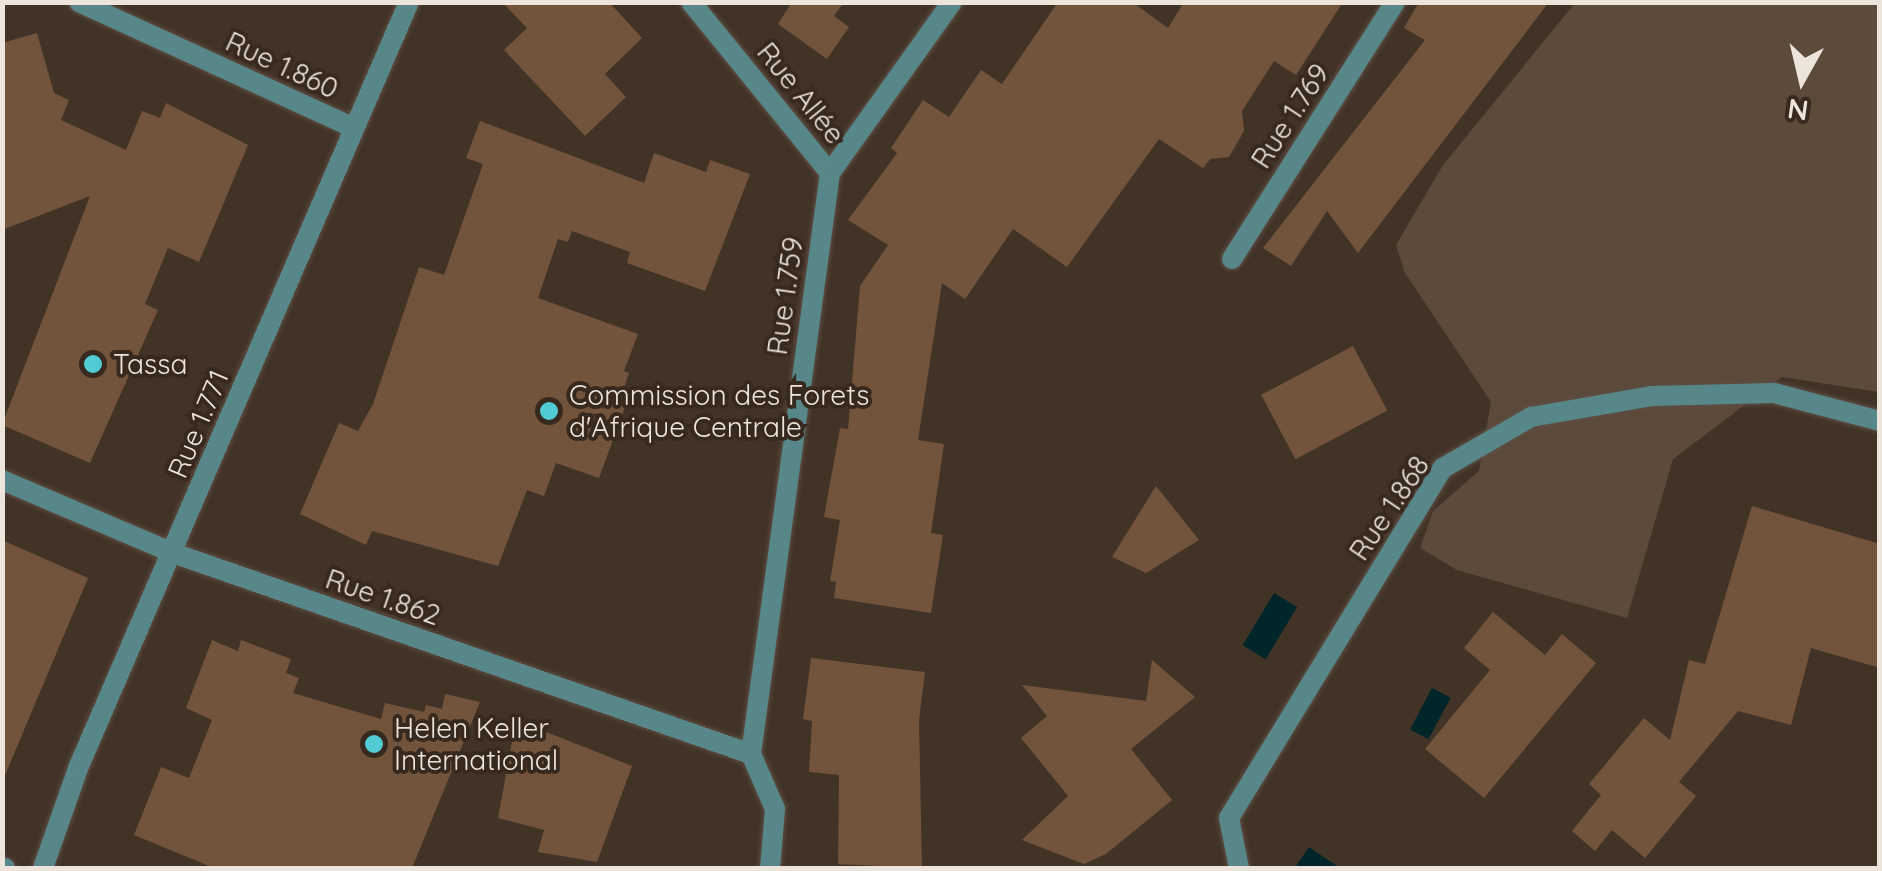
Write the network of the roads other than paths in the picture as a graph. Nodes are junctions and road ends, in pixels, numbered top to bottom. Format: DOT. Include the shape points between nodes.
graph roads {
  1 [pos="79,2"];
  2 [pos="410,2"];
  3 [pos="691,2"];
  4 [pos="952,2"];
  5 [pos="1395,2"];
  6 [pos="354,128"];
  7 [pos="830,172"];
  8 [pos="1232,259"];
  9 [pos="1880,421"];
  10 [pos="2,480"];
  11 [pos="173,554"];
  12 [pos="750,754"];
  13 [pos="44,868"];
  14 [pos="770,868"];
  15 [pos="1239,868"];
  1 -- 6 [label="street, Rue 1.860"];
  2 -- 6 [label="street, Rue 1.771"];
  3 -- 7 [label="street, Rue Allée"];
  4 -- 7 [label="street, Rue 1.759" via="913,65"];
  5 -- 8 [label="street, Rue 1.769"];
  6 -- 11 [label="street, Rue 1.771"];
  7 -- 12 [label="street, Rue 1.759"];
  9 -- 15 [label="street, Rue 1.868" via="1774,394 1651,396 1531,417 1444,468 1229,818"];
  10 -- 11 [label="street, Rue 1.862"];
  11 -- 12 [label="street, Rue 1.862"];
  11 -- 13 [label="street, Rue 1.771" via="80,766"];
  12 -- 14 [label="street" via="775,809"];
}
